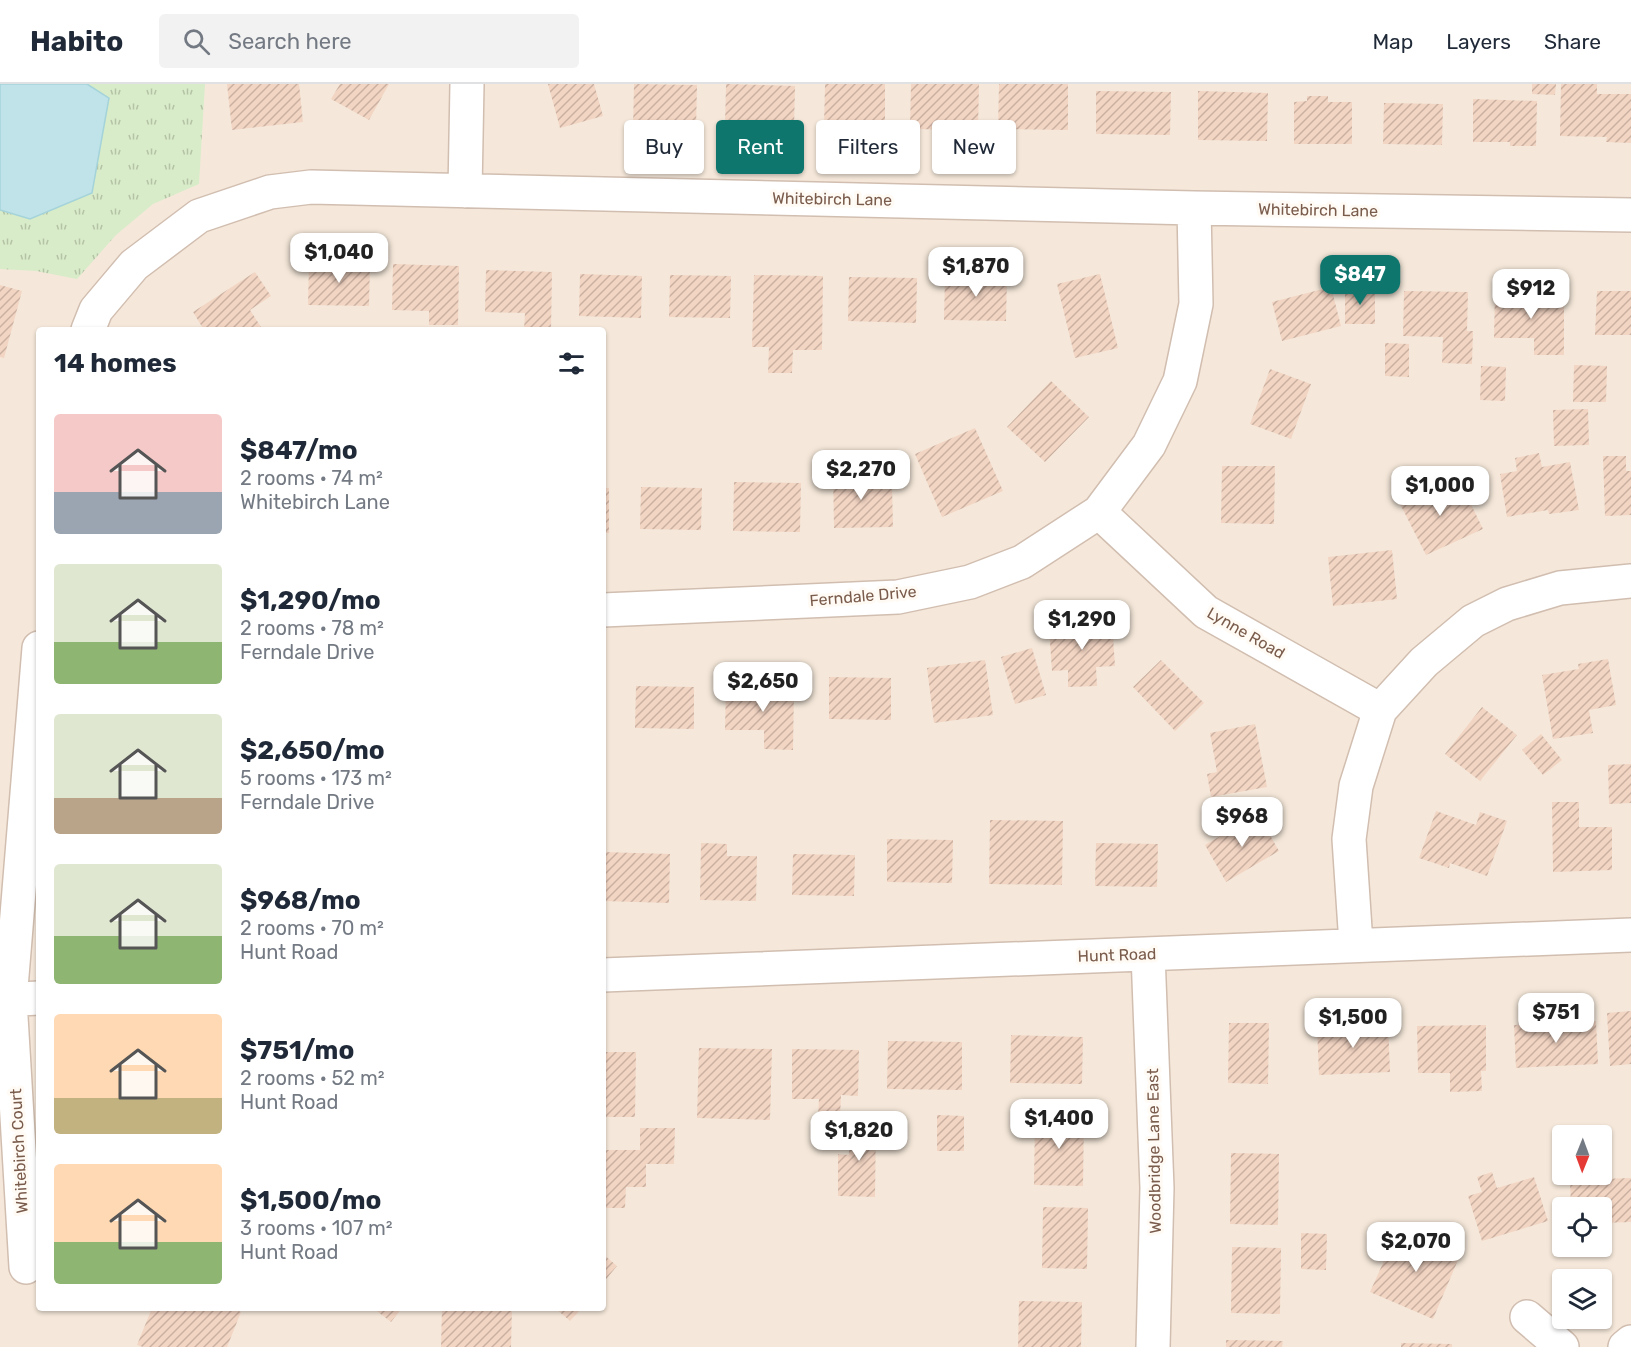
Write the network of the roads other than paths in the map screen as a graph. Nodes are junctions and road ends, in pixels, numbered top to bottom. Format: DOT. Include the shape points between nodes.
graph roads {
  1 [pos="467,84"];
  2 [pos="465,191"];
  3 [pos="1194,208"];
  4 [pos="1631,214"];
  5 [pos="89,327"];
  6 [pos="1099,512"];
  7 [pos="1631,581"];
  8 [pos="606,610"];
  9 [pos="36,694"];
  10 [pos="1380,710"];
  11 [pos="1631,934"];
  12 [pos="1356,944"];
  13 [pos="1148,954"];
  14 [pos="606,975"];
  15 [pos="16,999"];
  16 [pos="26,1267"];
  17 [pos="1527,1317"];
  18 [pos="1631,1342"];
  19 [pos="1153,1347"];
  20 [pos="1562,1347"];
  21 [pos="1625,1347"];
  1 -- 2 [label="street"];
  2 -- 3 [label="street, Whitebirch Lane"];
  2 -- 5 [label="street, Whitebirch Lane" via="311,187 270,192 199,216 134,265 96,310"];
  3 -- 4 [label="street, Whitebirch Lane"];
  3 -- 6 [label="street, Ferndale Drive" via="1196,304 1180,381 1149,445"];
  6 -- 8 [label="street, Ferndale Drive" via="1022,562 970,582 898,597"];
  6 -- 10 [label="street, Lynne Road" via="1206,612"];
  7 -- 10 [label="street" via="1560,588 1507,604 1473,621 1424,662"];
  9 -- 15 [label="street"];
  10 -- 12 [label="street" via="1356,786 1349,839"];
  11 -- 12 [label="street, Hunt Road"];
  12 -- 13 [label="street, Hunt Road"];
  13 -- 14 [label="street, Hunt Road"];
  13 -- 19 [label="street, Woodbridge Lane East" via="1157,1188"];
  15 -- 16 [label="street, Whitebirch Court"];
  17 -- 20 [label="street"];
  18 -- 21 [label="street"];
}
